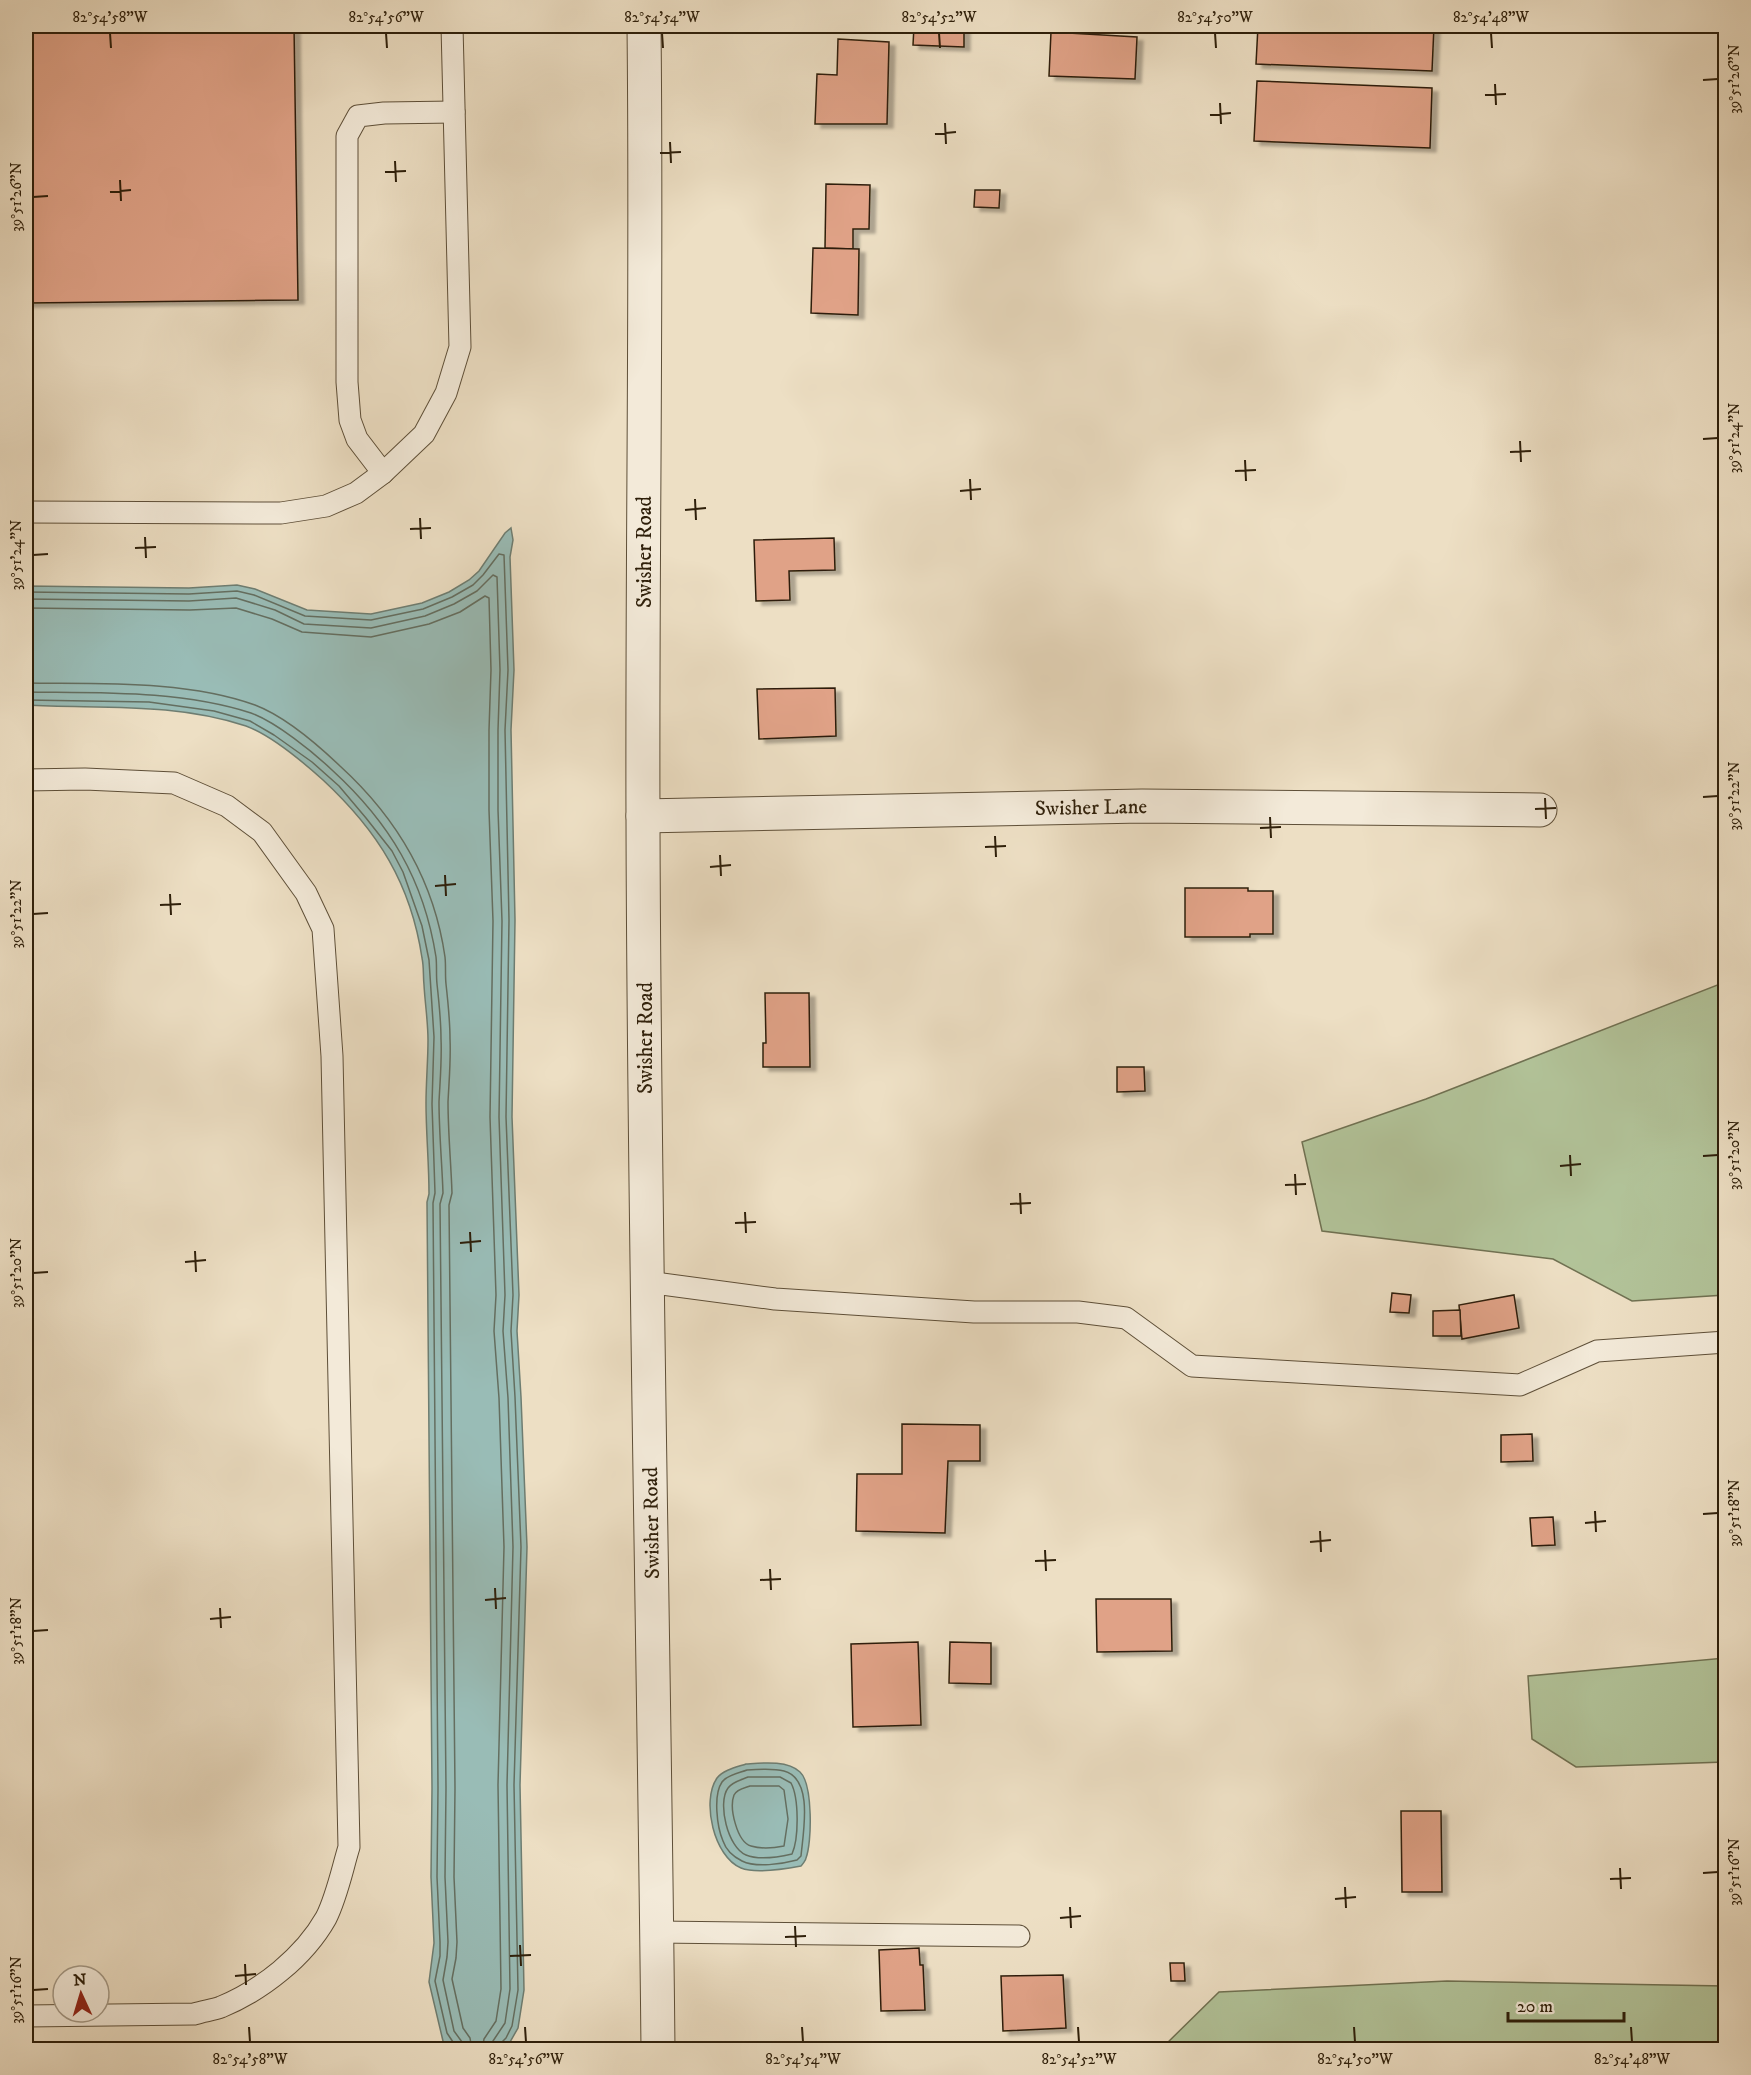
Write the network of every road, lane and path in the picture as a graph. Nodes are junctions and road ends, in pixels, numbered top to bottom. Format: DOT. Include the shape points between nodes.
graph roads {
  1 [pos="452,26"];
  2 [pos="644,26"];
  3 [pos="454,112"];
  4 [pos="383,473"];
  5 [pos="26,512"];
  6 [pos="26,780"];
  7 [pos="1540,810"];
  8 [pos="643,816"];
  9 [pos="647,1282"];
  10 [pos="1725,1342"];
  11 [pos="657,1932"];
  12 [pos="1019,1936"];
  13 [pos="26,2016"];
  14 [pos="658,2049"];
  1 -- 3 [label="lane"];
  2 -- 8 [label="street, Swisher Road"];
  3 -- 4 [label="lane" via="460,347 446,393 424,434"];
  3 -- 4 [label="lane" via="358,116 347,136 350,420 357,439"];
  4 -- 5 [label="lane" via="356,493 326,506 281,513"];
  6 -- 13 [label="lane" via="174,783 227,806 262,832 306,893 323,929 332,1056 349,1847 326,1918 303,1950 261,1986 220,2007 194,2013"];
  7 -- 8 [label="street, Swisher Lane" via="1142,806"];
  8 -- 9 [label="street, Swisher Road"];
  9 -- 10 [label="lane" via="775,1299 1126,1318 1192,1366 1520,1385 1597,1351"];
  9 -- 11 [label="street, Swisher Road"];
  11 -- 12 [label="lane"];
  11 -- 14 [label="street, Swisher Road"];
}
